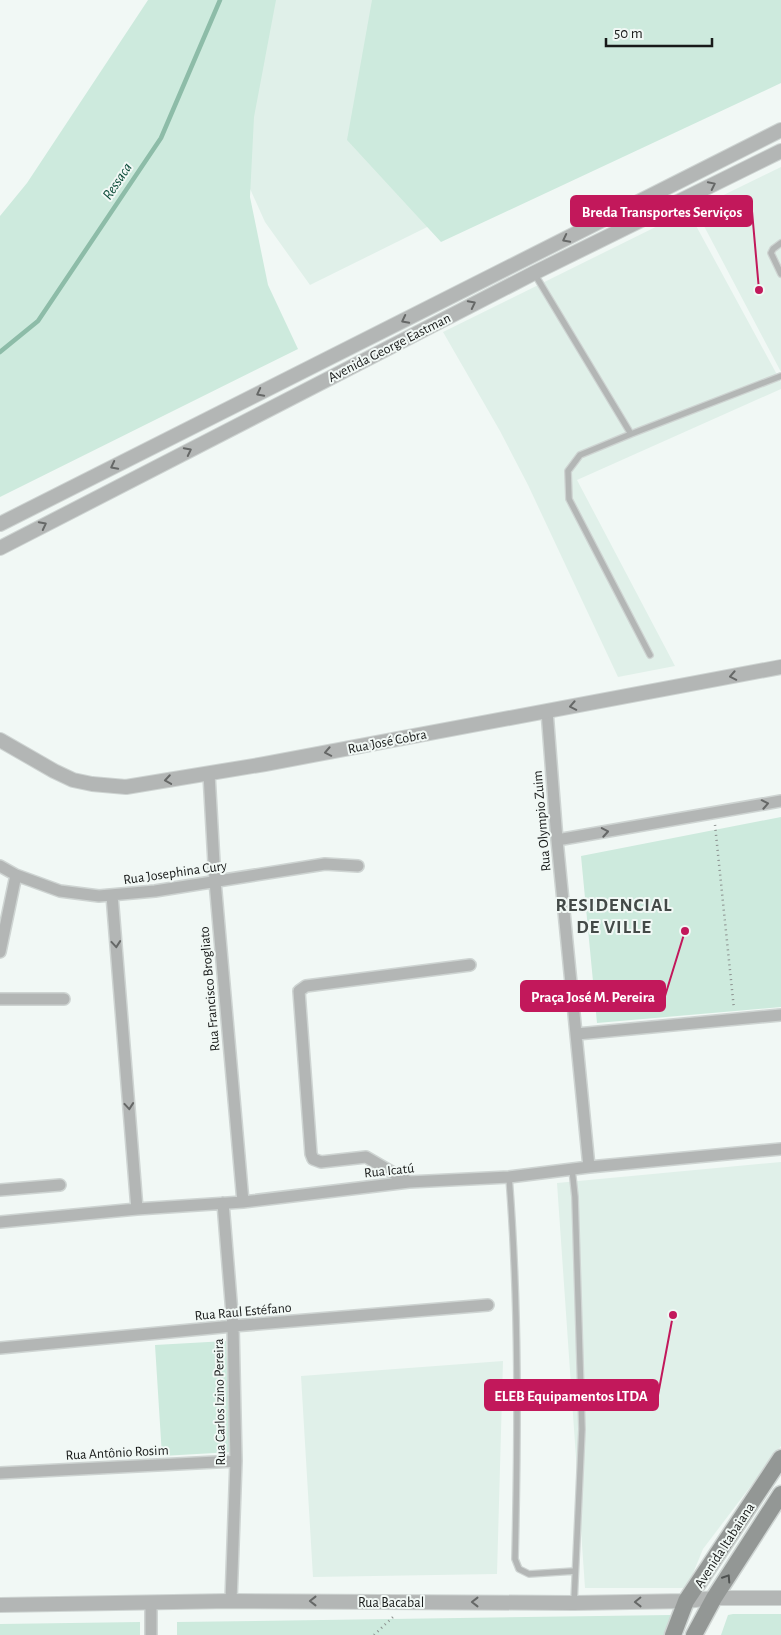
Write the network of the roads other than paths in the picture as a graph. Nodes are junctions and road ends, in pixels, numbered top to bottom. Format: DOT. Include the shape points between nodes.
graph roads {
  1 [pos="781,130"];
  2 [pos="781,151"];
  3 [pos="781,243"];
  4 [pos="534,273"];
  5 [pos="781,274"];
  6 [pos="781,376"];
  7 [pos="631,434"];
  8 [pos="0,524"];
  9 [pos="0,548"];
  10 [pos="650,655"];
  11 [pos="781,667"];
  12 [pos="547,711"];
  13 [pos="0,740"];
  14 [pos="208,774"];
  15 [pos="781,801"];
  16 [pos="556,840"];
  17 [pos="0,866"];
  18 [pos="358,866"];
  19 [pos="16,875"];
  20 [pos="215,882"];
  21 [pos="112,895"];
  22 [pos="0,952"];
  23 [pos="470,965"];
  24 [pos="0,999"];
  25 [pos="64,999"];
  26 [pos="781,1015"];
  27 [pos="577,1034"];
  28 [pos="781,1149"];
  29 [pos="590,1167"];
  30 [pos="572,1169"];
  31 [pos="509,1177"];
  32 [pos="409,1182"];
  33 [pos="60,1185"];
  34 [pos="0,1190"];
  35 [pos="243,1202"];
  36 [pos="223,1203"];
  37 [pos="137,1209"];
  38 [pos="0,1222"];
  39 [pos="488,1306"];
  40 [pos="233,1326"];
  41 [pos="0,1348"];
  42 [pos="781,1458"];
  43 [pos="236,1461"];
  44 [pos="0,1473"];
  45 [pos="781,1494"];
  46 [pos="575,1571"];
  47 [pos="714,1598"];
  48 [pos="781,1598"];
  49 [pos="230,1601"];
  50 [pos="686,1601"];
  51 [pos="151,1603"];
  52 [pos="574,1603"];
  53 [pos="0,1605"];
  54 [pos="151,1635"];
  55 [pos="673,1635"];
  56 [pos="694,1635"];
  1 -- 8 [label="street, Avenida George Eastman, one-way"];
  4 -- 2 [label="street, Avenida George Eastman, one-way"];
  3 -- 5 [label="lane" via="771,253"];
  4 -- 7 [label="lane"];
  9 -- 4 [label="street, Avenida George Eastman, one-way"];
  6 -- 7 [label="lane"];
  7 -- 10 [label="lane" via="580,455 568,471 569,499"];
  11 -- 12 [label="street, Rua José Cobra, one-way"];
  12 -- 14 [label="street, Rua José Cobra, one-way"];
  12 -- 16 [label="street, Rua Olympio Zuim"];
  14 -- 13 [label="street, Rua José Cobra, one-way" via="126,786 92,784 54,771"];
  14 -- 20 [label="street, Rua Francisco Brogliato"];
  16 -- 15 [label="street, one-way"];
  16 -- 27 [label="street, Rua Olympio Zuim"];
  17 -- 19 [label="street, Rua Josephina Cury"];
  18 -- 20 [label="street, Rua Josephina Cury" via="325,864"];
  19 -- 21 [label="street, Rua Josephina Cury" via="60,891"];
  19 -- 22 [label="street"];
  20 -- 21 [label="street, Rua Josephina Cury"];
  20 -- 35 [label="street, Rua Francisco Brogliato"];
  21 -- 37 [label="street, one-way"];
  23 -- 32 [label="street" via="306,986 299,991 313,1158 321,1162 366,1157"];
  24 -- 25 [label="street"];
  26 -- 27 [label="street"];
  27 -- 29 [label="street, Rua Olympio Zuim"];
  28 -- 29 [label="street, Rua Icatú"];
  29 -- 30 [label="street, Rua Icatú"];
  30 -- 31 [label="street, Rua Icatú"];
  30 -- 46 [label="lane" via="582,1429"];
  31 -- 32 [label="street, Rua Icatú"];
  31 -- 46 [label="lane" via="518,1436 515,1559 520,1569 529,1574"];
  32 -- 35 [label="street, Rua Icatú"];
  33 -- 34 [label="street"];
  35 -- 36 [label="street, Rua Icatú"];
  36 -- 37 [label="street, Rua Icatú"];
  36 -- 40 [label="street, Rua Carlos Izino Pereira"];
  37 -- 38 [label="street, Rua Icatú"];
  39 -- 40 [label="street, Rua Raul Estéfano"];
  40 -- 41 [label="street, Rua Raul Estéfano"];
  40 -- 43 [label="street, Rua Carlos Izino Pereira"];
  42 -- 50 [label="main road, Avenida Itabaiana"];
  43 -- 44 [label="street, Rua Antônio Rosim"];
  43 -- 49 [label="street, Rua Carlos Izino Pereira"];
  47 -- 45 [label="main road, Avenida Itabaiana, one-way"];
  46 -- 52 [label="lane"];
  47 -- 48 [label="street, Rua Bacabal"];
  47 -- 50 [label="street, Rua Bacabal"];
  47 -- 56 [label="main road, Avenida Itabaiana"];
  49 -- 51 [label="street, Rua Bacabal"];
  52 -- 49 [label="street, Rua Bacabal, one-way"];
  50 -- 52 [label="street, Rua Bacabal, one-way"];
  50 -- 55 [label="main road, Avenida Itabaiana"];
  51 -- 53 [label="street, Rua Bacabal"];
  51 -- 54 [label="street"];
}
